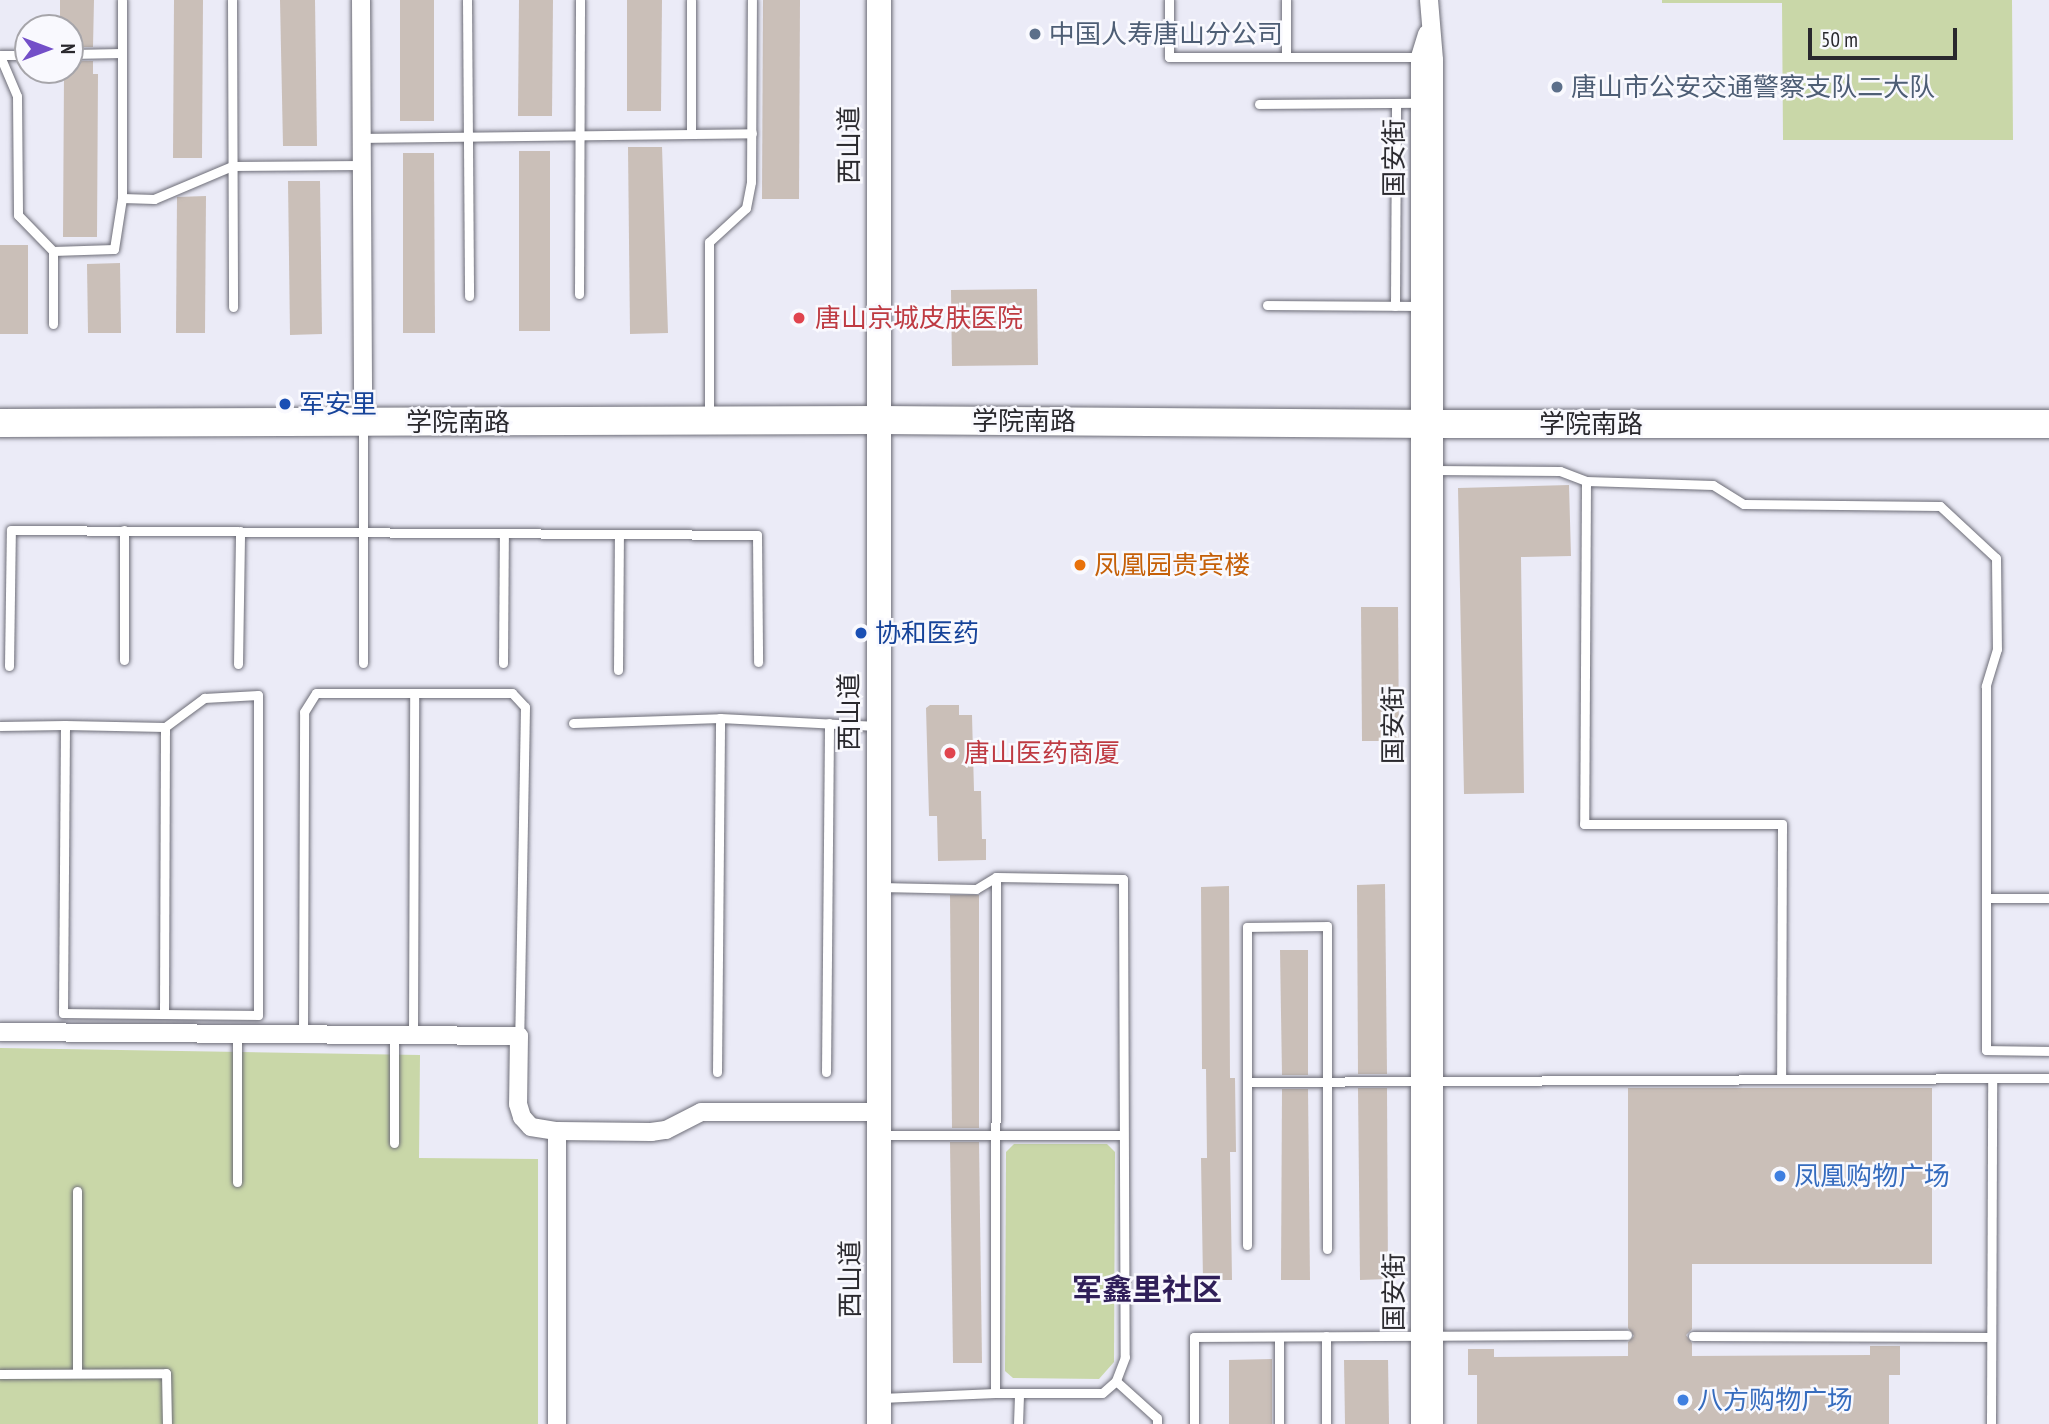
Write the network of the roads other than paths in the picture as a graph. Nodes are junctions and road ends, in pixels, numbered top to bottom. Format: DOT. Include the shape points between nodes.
graph roads {
  1 [pos="121,0"];
  2 [pos="232,0"];
  3 [pos="361,0"];
  4 [pos="467,0"];
  5 [pos="580,0"];
  6 [pos="691,0"];
  7 [pos="752,0"];
  8 [pos="878,0"];
  9 [pos="1169,0"];
  10 [pos="1286,0"];
  11 [pos="1429,0"];
  12 [pos="1429,27"];
  13 [pos="122,53"];
  14 [pos="84,54"];
  15 [pos="0,56"];
  16 [pos="1286,57"];
  17 [pos="1420,57"];
  18 [pos="1396,103"];
  19 [pos="1420,103"];
  20 [pos="1259,104"];
  21 [pos="752,133"];
  22 [pos="691,134"];
  23 [pos="579,135"];
  24 [pos="468,137"];
  25 [pos="362,138"];
  26 [pos="362,165"];
  27 [pos="232,166"];
  28 [pos="122,198"];
  29 [pos="53,251"];
  30 [pos="579,294"];
  31 [pos="469,296"];
  32 [pos="1267,305"];
  33 [pos="1395,306"];
  34 [pos="1419,306"];
  35 [pos="233,307"];
  36 [pos="53,324"];
  37 [pos="709,420"];
  38 [pos="879,420"];
  39 [pos="0,423"];
  40 [pos="363,423"];
  41 [pos="1426,424"];
  42 [pos="2049,424"];
  43 [pos="1433,470"];
  44 [pos="1586,481"];
  45 [pos="124,530"];
  46 [pos="240,531"];
  47 [pos="363,531"];
  48 [pos="504,533"];
  49 [pos="620,534"];
  50 [pos="124,660"];
  51 [pos="758,662"];
  52 [pos="363,663"];
  53 [pos="503,663"];
  54 [pos="238,664"];
  55 [pos="9,666"];
  56 [pos="618,670"];
  57 [pos="414,693"];
  58 [pos="720,718"];
  59 [pos="573,723"];
  60 [pos="829,723"];
  61 [pos="65,725"];
  62 [pos="0,726"];
  63 [pos="879,726"];
  64 [pos="165,727"];
  65 [pos="996,877"];
  66 [pos="880,887"];
  67 [pos="1986,898"];
  68 [pos="2049,898"];
  69 [pos="164,1013"];
  70 [pos="0,1032"];
  71 [pos="303,1034"];
  72 [pos="237,1035"];
  73 [pos="394,1035"];
  74 [pos="413,1035"];
  75 [pos="519,1036"];
  76 [pos="2049,1051"];
  77 [pos="717,1072"];
  78 [pos="826,1072"];
  79 [pos="1992,1078"];
  80 [pos="2049,1078"];
  81 [pos="1781,1079"];
  82 [pos="1428,1081"];
  83 [pos="1247,1082"];
  84 [pos="1326,1082"];
  85 [pos="880,1123"];
  86 [pos="557,1131"];
  87 [pos="995,1135"];
  88 [pos="1123,1135"];
  89 [pos="394,1143"];
  90 [pos="237,1182"];
  91 [pos="77,1191"];
  92 [pos="1247,1245"];
  93 [pos="1327,1249"];
  94 [pos="1627,1335"];
  95 [pos="1326,1336"];
  96 [pos="1427,1336"];
  97 [pos="1693,1336"];
  98 [pos="1279,1337"];
  99 [pos="1992,1337"];
  100 [pos="77,1373"];
  101 [pos="0,1374"];
  102 [pos="1116,1381"];
  103 [pos="995,1393"];
  104 [pos="1019,1393"];
  105 [pos="880,1398"];
  106 [pos="167,1424"];
  107 [pos="557,1424"];
  108 [pos="880,1424"];
  109 [pos="1018,1424"];
  110 [pos="1157,1424"];
  111 [pos="1194,1424"];
  112 [pos="1279,1424"];
  113 [pos="1326,1424"];
  114 [pos="1420,1424"];
  115 [pos="1434,1424"];
  116 [pos="1991,1424"];
  1 -- 13 [label="lane"];
  2 -- 27 [label="lane"];
  3 -- 25 [label="street"];
  4 -- 24 [label="lane"];
  5 -- 23 [label="lane"];
  6 -- 22 [label="lane"];
  7 -- 21 [label="lane"];
  8 -- 38 [label="street, 西山道"];
  9 -- 16 [label="lane" via="1169,57"];
  10 -- 16 [label="lane"];
  11 -- 12 [label="street, 国安街"];
  12 -- 17 [label="street, 国安街"];
  12 -- 41 [label="street, 国安街" via="1434,60"];
  13 -- 14 [label="lane"];
  13 -- 28 [label="lane"];
  15 -- 29 [label="lane" via="17,96 18,215"];
  16 -- 17 [label="lane"];
  17 -- 19 [label="street, 国安街"];
  18 -- 19 [label="lane"];
  18 -- 20 [label="lane"];
  18 -- 33 [label="lane"];
  19 -- 34 [label="street, 国安街"];
  21 -- 22 [label="lane"];
  21 -- 37 [label="lane" via="746,208 709,242"];
  22 -- 23 [label="lane"];
  23 -- 24 [label="lane"];
  23 -- 30 [label="lane"];
  24 -- 25 [label="lane"];
  24 -- 31 [label="lane"];
  25 -- 26 [label="street"];
  26 -- 27 [label="lane"];
  26 -- 40 [label="street"];
  27 -- 28 [label="lane" via="155,199"];
  27 -- 35 [label="lane"];
  28 -- 29 [label="lane" via="114,249"];
  29 -- 36 [label="lane"];
  32 -- 33 [label="lane"];
  33 -- 34 [label="lane"];
  34 -- 41 [label="street, 国安街"];
  37 -- 38 [label="main road, 学院南路"];
  37 -- 40 [label="main road, 学院南路"];
  38 -- 41 [label="main road, 学院南路"];
  38 -- 63 [label="street, 西山道"];
  39 -- 40 [label="main road, 学院南路"];
  40 -- 47 [label="lane"];
  41 -- 42 [label="main road, 学院南路"];
  41 -- 43 [label="street, 国安街"];
  41 -- 82 [label="street, 国安街"];
  43 -- 44 [label="lane" via="1560,471"];
  43 -- 82 [label="street, 国安街"];
  44 -- 67 [label="lane" via="1713,485 1744,504 1940,506 1996,558 1997,649 1986,686"];
  44 -- 81 [label="lane" via="1584,824 1782,824"];
  45 -- 46 [label="lane"];
  45 -- 50 [label="lane"];
  45 -- 55 [label="lane" via="11,530"];
  46 -- 47 [label="lane"];
  46 -- 54 [label="lane"];
  47 -- 48 [label="lane"];
  47 -- 52 [label="lane"];
  48 -- 49 [label="lane"];
  48 -- 53 [label="lane"];
  49 -- 51 [label="lane" via="757,535"];
  49 -- 56 [label="lane"];
  57 -- 71 [label="lane" via="316,693 304,712"];
  57 -- 74 [label="lane"];
  57 -- 75 [label="lane" via="512,693 525,707"];
  58 -- 59 [label="lane"];
  58 -- 60 [label="lane"];
  58 -- 77 [label="lane"];
  60 -- 63 [label="lane"];
  60 -- 78 [label="lane"];
  61 -- 62 [label="lane"];
  61 -- 64 [label="lane"];
  61 -- 69 [label="lane" via="63,1013"];
  63 -- 66 [label="street, 西山道"];
  64 -- 69 [label="lane"];
  64 -- 69 [label="lane" via="204,698 258,695 258,1015"];
  65 -- 66 [label="lane" via="976,889"];
  65 -- 87 [label="lane"];
  65 -- 88 [label="lane" via="1123,879"];
  66 -- 85 [label="street, 西山道"];
  67 -- 68 [label="lane"];
  67 -- 76 [label="lane" via="1986,1050"];
  70 -- 72 [label="street"];
  71 -- 72 [label="street"];
  71 -- 73 [label="street"];
  72 -- 90 [label="lane"];
  73 -- 74 [label="street"];
  73 -- 89 [label="lane"];
  74 -- 75 [label="street"];
  75 -- 86 [label="street" via="518,1104 522,1117 531,1127"];
  79 -- 80 [label="lane"];
  79 -- 81 [label="lane"];
  79 -- 99 [label="lane"];
  81 -- 82 [label="lane"];
  82 -- 84 [label="lane"];
  82 -- 96 [label="street, 国安街"];
  83 -- 84 [label="lane"];
  83 -- 84 [label="lane" via="1247,926 1326,926"];
  83 -- 92 [label="lane"];
  84 -- 93 [label="lane"];
  85 -- 86 [label="street" via="701,1112 659,1131"];
  85 -- 87 [label="lane"];
  85 -- 105 [label="street, 西山道"];
  86 -- 107 [label="street"];
  87 -- 88 [label="lane"];
  87 -- 103 [label="lane"];
  88 -- 102 [label="lane" via="1125,1357"];
  91 -- 100 [label="lane"];
  94 -- 96 [label="lane"];
  95 -- 96 [label="lane"];
  95 -- 98 [label="lane"];
  95 -- 113 [label="lane"];
  96 -- 114 [label="street, 国安街"];
  96 -- 115 [label="street, 国安街"];
  97 -- 99 [label="lane"];
  98 -- 111 [label="lane" via="1194,1337"];
  98 -- 112 [label="lane"];
  99 -- 116 [label="lane"];
  100 -- 101 [label="lane"];
  100 -- 106 [label="lane" via="166,1373"];
  102 -- 104 [label="lane" via="1102,1393"];
  102 -- 110 [label="lane" via="1157,1418"];
  103 -- 104 [label="lane"];
  103 -- 105 [label="lane"];
  104 -- 109 [label="lane"];
  105 -- 108 [label="street, 西山道"];
}
